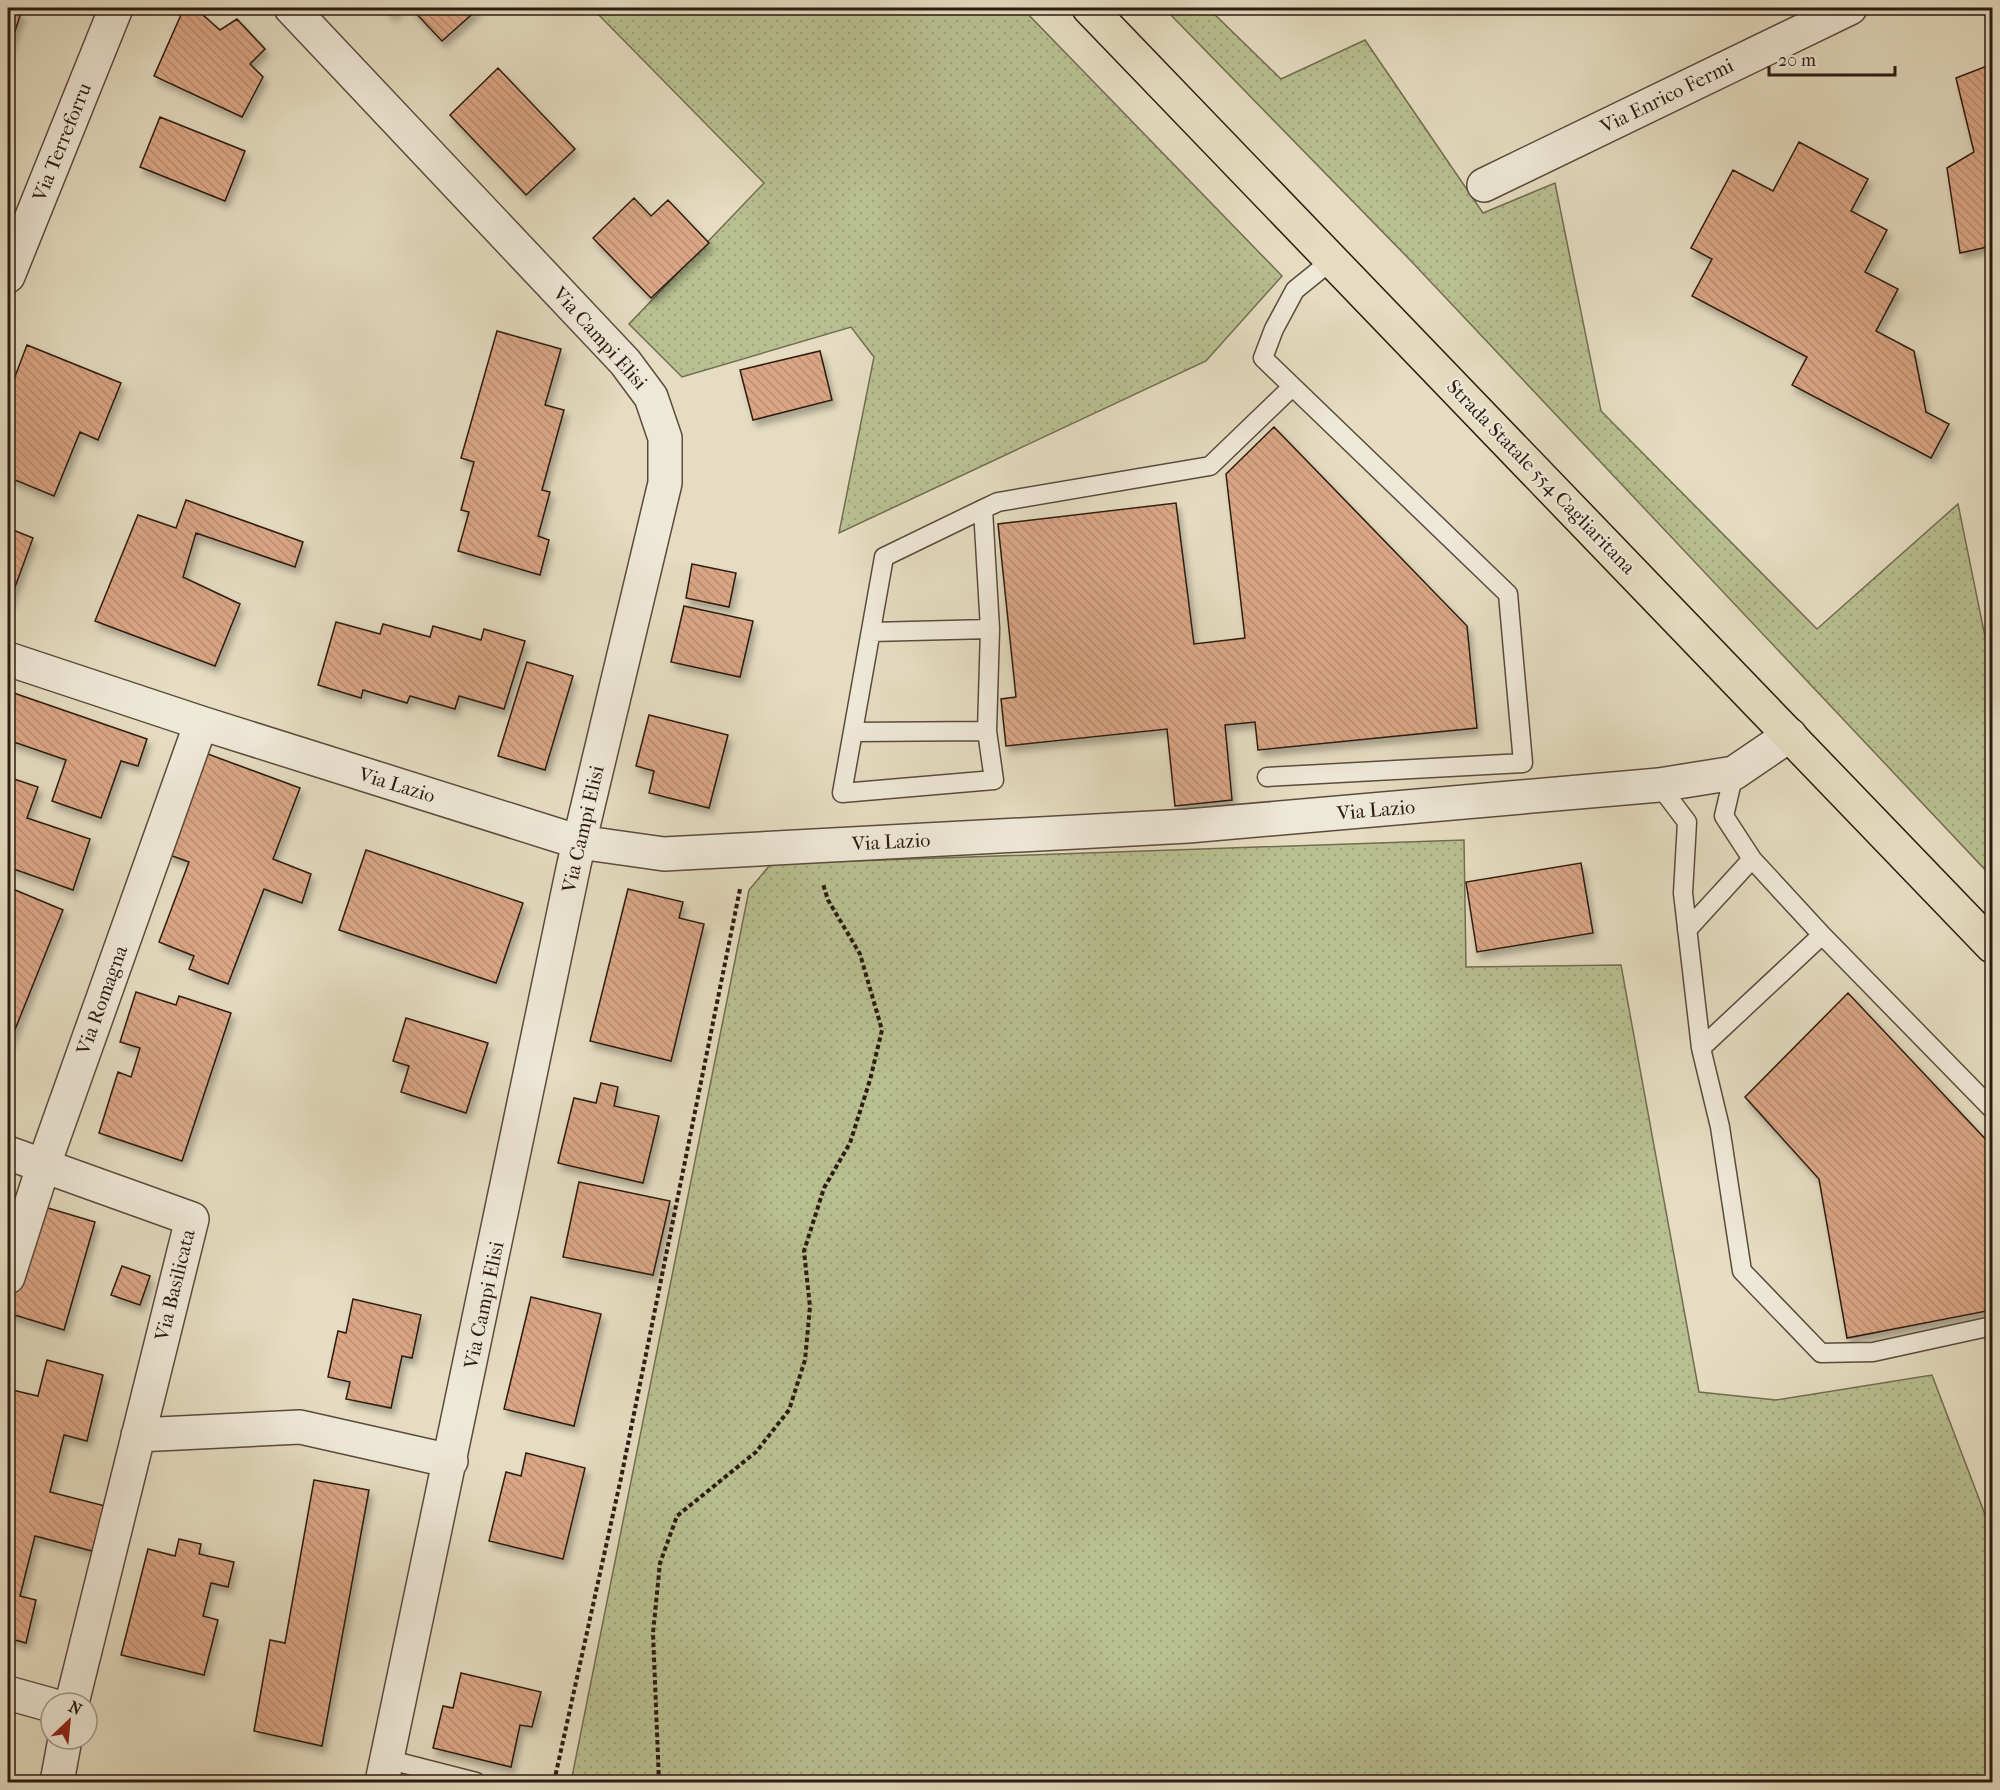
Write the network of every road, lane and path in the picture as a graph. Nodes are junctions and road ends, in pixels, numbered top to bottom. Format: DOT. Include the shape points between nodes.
graph roads {
  1 [pos="116,8"];
  2 [pos="291,8"];
  3 [pos="1089,8"];
  4 [pos="1850,8"];
  5 [pos="1484,185"];
  6 [pos="1332,260"];
  7 [pos="8,276"];
  8 [pos="1292,388"];
  9 [pos="983,509"];
  10 [pos="990,629"];
  11 [pos="871,632"];
  12 [pos="8,659"];
  13 [pos="201,723"];
  14 [pos="987,731"];
  15 [pos="853,732"];
  16 [pos="1790,735"];
  17 [pos="1734,773"];
  18 [pos="1267,777"];
  19 [pos="1659,785"];
  20 [pos="579,842"];
  21 [pos="809,847"];
  22 [pos="747,850"];
  23 [pos="1752,859"];
  24 [pos="1687,930"];
  25 [pos="1822,935"];
  26 [pos="1992,946"];
  27 [pos="1701,1048"];
  28 [pos="1992,1109"];
  29 [pos="8,1153"];
  30 [pos="43,1167"];
  31 [pos="8,1277"];
  32 [pos="1992,1326"];
  33 [pos="138,1435"];
  34 [pos="451,1461"];
  35 [pos="75,1691"];
  36 [pos="8,1693"];
  37 [pos="39,1702"];
  38 [pos="63,1751"];
  39 [pos="384,1771"];
  40 [pos="57,1782"];
  41 [pos="476,1782"];
  42 [pos="554,1782"];
  43 [pos="659,1782"];
  1 -- 7 [label="street, Via Terreforru"];
  2 -- 20 [label="street, Via Campi Elisi" via="625,362 651,397 665,438 665,483"];
  3 -- 6 [label="main road, Strada Statale 554 Cagliaritana"];
  4 -- 5 [label="street, Via Enrico Fermi"];
  6 -- 8 [label="lane" via="1295,290 1263,358"];
  6 -- 16 [label="main road, Strada Statale 554 Cagliaritana"];
  8 -- 9 [label="lane" via="1210,466 998,502"];
  8 -- 18 [label="lane" via="1508,594 1523,763"];
  9 -- 10 [label="lane"];
  9 -- 11 [label="lane" via="884,557"];
  10 -- 11 [label="lane"];
  10 -- 14 [label="lane"];
  11 -- 15 [label="lane"];
  12 -- 13 [label="street, Via Lazio"];
  13 -- 20 [label="street, Via Lazio"];
  13 -- 30 [label="street, Via Romagna"];
  14 -- 15 [label="lane"];
  14 -- 15 [label="lane" via="994,780 843,793"];
  16 -- 17 [label="street, Via Lazio"];
  16 -- 26 [label="main road, Strada Statale 554 Cagliaritana"];
  17 -- 19 [label="street, Via Lazio"];
  17 -- 23 [label="lane" via="1724,816"];
  19 -- 21 [label="street, Via Lazio" via="1188,826"];
  19 -- 24 [label="lane" via="1687,822 1683,893"];
  20 -- 22 [label="street, Via Lazio" via="664,854"];
  20 -- 34 [label="street, Via Campi Elisi"];
  21 -- 22 [label="street, Via Lazio"];
  21 -- 43 [label="path" via="828,900 860,954 882,1030 850,1143 824,1188 804,1251 810,1307 805,1360 789,1410 756,1452 677,1516 660,1563 653,1633"];
  22 -- 42 [label="path" via="633,1420"];
  23 -- 24 [label="lane"];
  23 -- 25 [label="lane"];
  24 -- 27 [label="lane"];
  25 -- 27 [label="lane"];
  25 -- 28 [label="lane"];
  27 -- 32 [label="lane" via="1720,1127 1742,1272 1821,1353 1874,1352"];
  29 -- 30 [label="street"];
  30 -- 31 [label="street, Via Romagna"];
  30 -- 33 [label="street, Via Basilicata" via="192,1219"];
  33 -- 34 [label="street" via="300,1427"];
  33 -- 35 [label="street, Via Basilicata"];
  34 -- 39 [label="street, Via Campi Elisi"];
  36 -- 37 [label="street"];
  38 -- 40 [label="street"];
  39 -- 41 [label="lane"];
}
